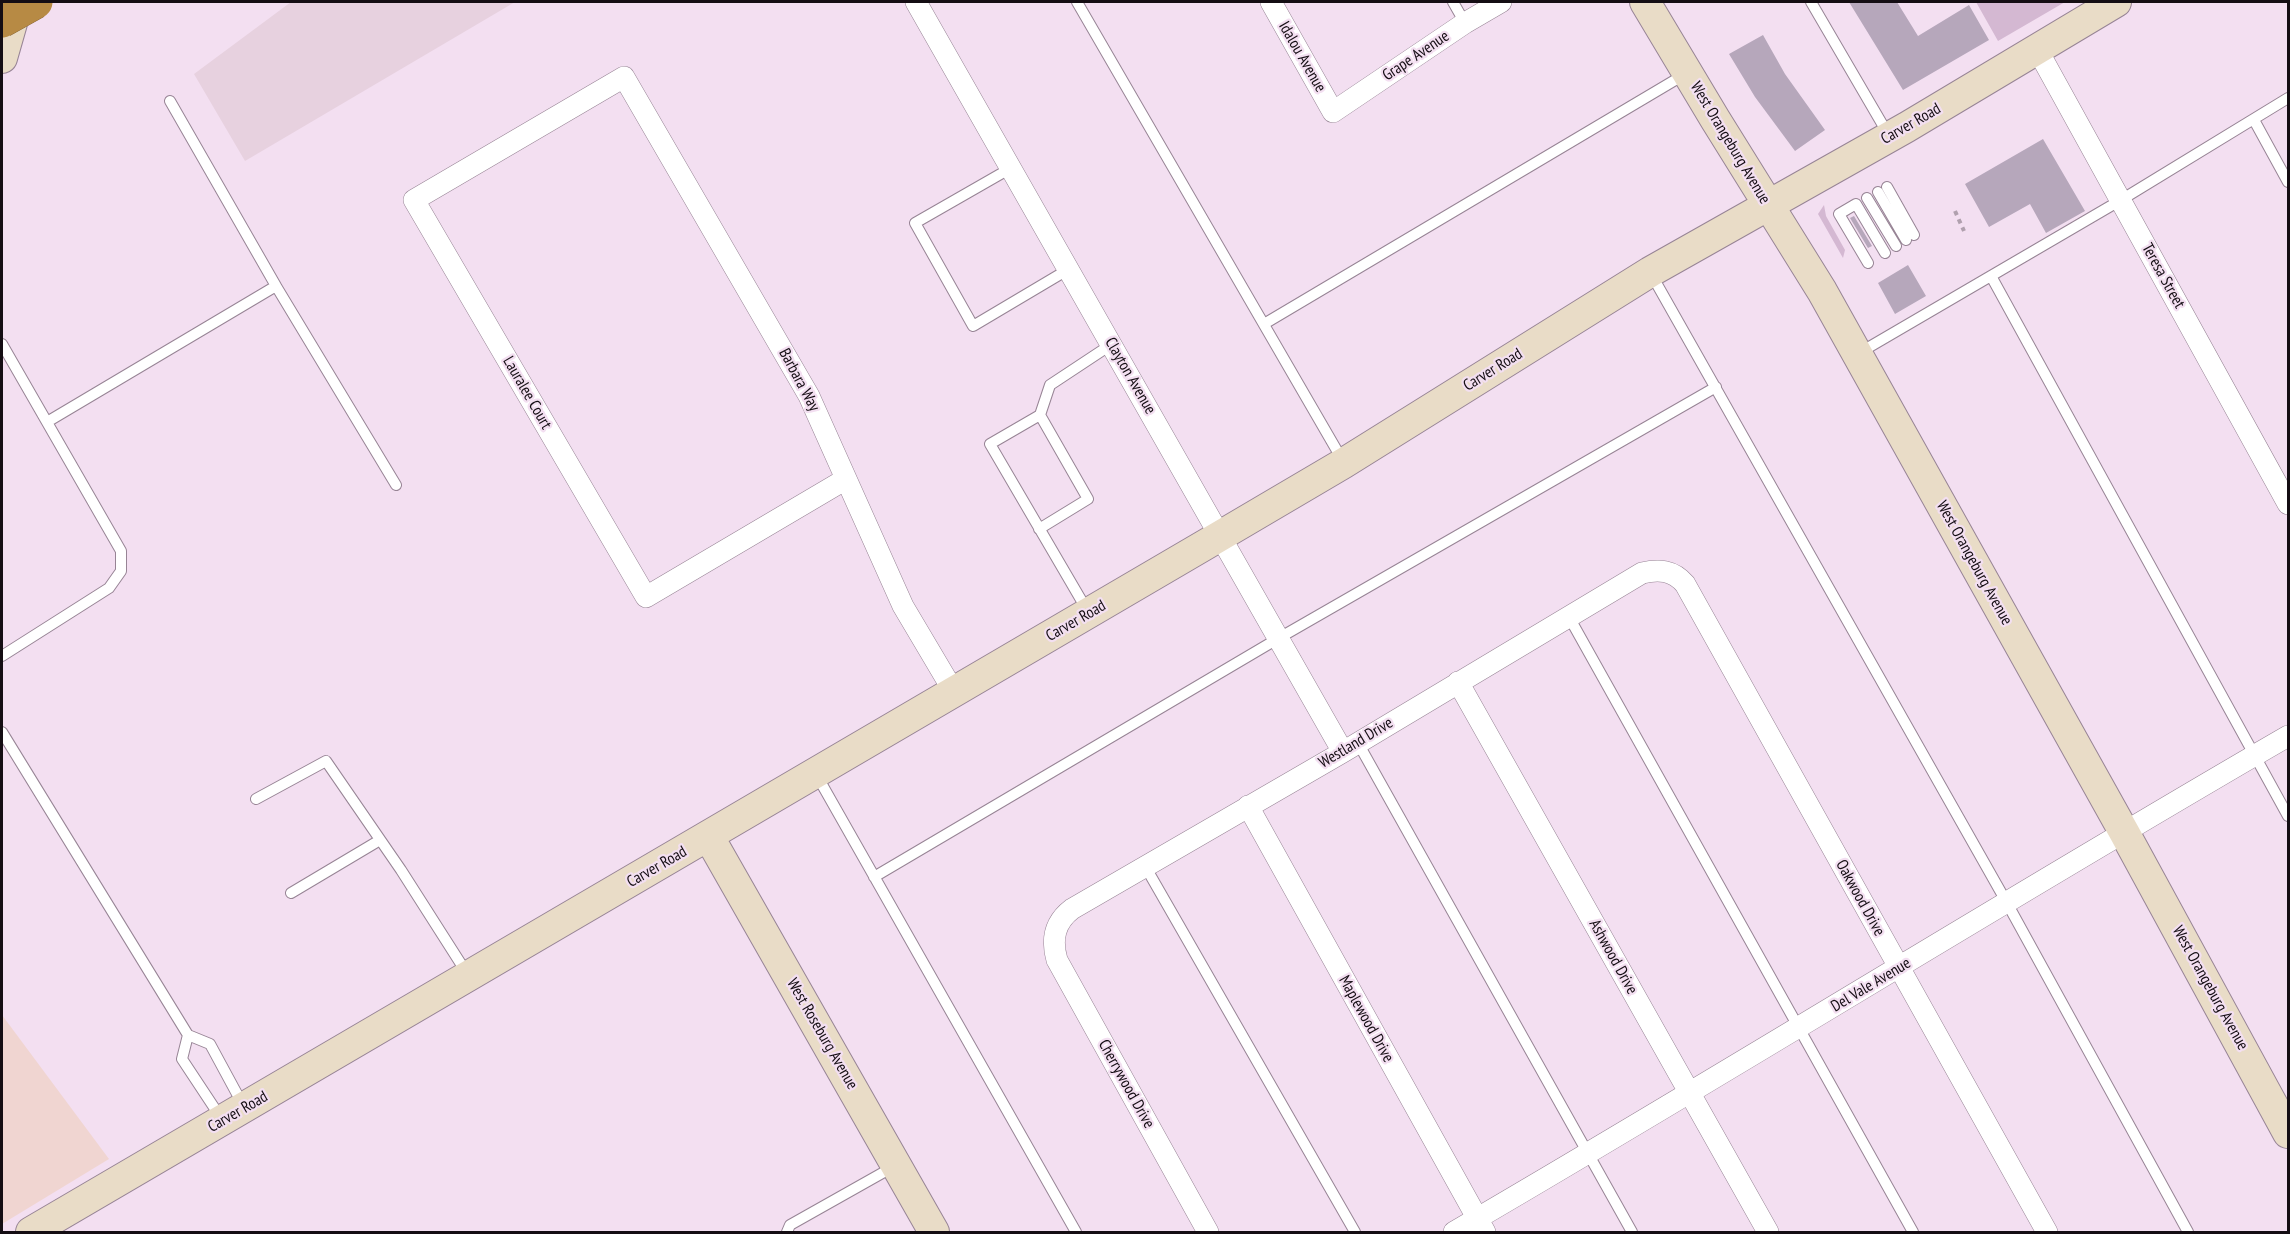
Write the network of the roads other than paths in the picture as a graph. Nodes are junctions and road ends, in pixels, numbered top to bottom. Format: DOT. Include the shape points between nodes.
graph roads {
  1 [pos="18,2"];
  2 [pos="36,2"];
  3 [pos="916,2"];
  4 [pos="1077,2"];
  5 [pos="1271,2"];
  6 [pos="1453,2"];
  7 [pos="1501,2"];
  8 [pos="1646,2"];
  9 [pos="1811,2"];
  10 [pos="2116,2"];
  11 [pos="2,21"];
  12 [pos="1465,23"];
  13 [pos="2037,49"];
  14 [pos="2,58"];
  15 [pos="1687,73"];
  16 [pos="624,77"];
  17 [pos="2289,98"];
  18 [pos="170,101"];
  19 [pos="1333,112"];
  20 [pos="2254,120"];
  21 [pos="1890,137"];
  22 [pos="1011,168"];
  23 [pos="2289,182"];
  24 [pos="1882,190"];
  25 [pos="1867,198"];
  26 [pos="2121,200"];
  27 [pos="1768,206"];
  28 [pos="1910,238"];
  29 [pos="1896,246"];
  30 [pos="1884,253"];
  31 [pos="1868,263"];
  32 [pos="1069,269"];
  33 [pos="1650,272"];
  34 [pos="1990,276"];
  35 [pos="276,286"];
  36 [pos="1264,324"];
  37 [pos="2,344"];
  38 [pos="1112,344"];
  39 [pos="1856,355"];
  40 [pos="1716,387"];
  41 [pos="1040,415"];
  42 [pos="46,422"];
  43 [pos="1344,463"];
  44 [pos="846,479"];
  45 [pos="396,485"];
  46 [pos="2289,504"];
  47 [pos="1039,529"];
  48 [pos="1221,535"];
  49 [pos="1667,571"];
  50 [pos="1089,613"];
  51 [pos="1569,616"];
  52 [pos="1279,638"];
  53 [pos="2,656"];
  54 [pos="1458,682"];
  55 [pos="954,692"];
  56 [pos="2,732"];
  57 [pos="2289,736"];
  58 [pos="1350,747"];
  59 [pos="2255,756"];
  60 [pos="816,774"];
  61 [pos="256,799"];
  62 [pos="1248,806"];
  63 [pos="2289,816"];
  64 [pos="2124,832"];
  65 [pos="709,837"];
  66 [pos="380,840"];
  67 [pos="1146,866"];
  68 [pos="874,877"];
  69 [pos="291,893"];
  70 [pos="2007,903"];
  71 [pos="1055,932"];
  72 [pos="1899,968"];
  73 [pos="470,977"];
  74 [pos="1800,1027"];
  75 [pos="188,1035"];
  76 [pos="1690,1093"];
  77 [pos="234,1115"];
  78 [pos="2289,1133"];
  79 [pos="1588,1154"];
  80 [pos="896,1165"];
  81 [pos="1481,1226"];
  82 [pos="31,1233"];
  83 [pos="787,1233"];
  84 [pos="934,1233"];
  85 [pos="1076,1233"];
  86 [pos="1208,1233"];
  87 [pos="1355,1233"];
  88 [pos="1454,1233"];
  89 [pos="1632,1233"];
  90 [pos="1768,1233"];
  91 [pos="1913,1233"];
  92 [pos="2047,1233"];
  93 [pos="2188,1233"];
  1 -- 14 [label="street"];
  2 -- 11 [label="highway, bridge"];
  3 -- 22 [label="street, Clayton Avenue"];
  4 -- 36 [label="lane"];
  5 -- 19 [label="street, Idalou Avenue"];
  6 -- 12 [label="lane"];
  7 -- 12 [label="street, Grape Avenue"];
  8 -- 15 [label="street, West Orangeburg Avenue"];
  9 -- 21 [label="lane"];
  10 -- 13 [label="street, Carver Road"];
  12 -- 19 [label="street, Grape Avenue"];
  13 -- 21 [label="street, Carver Road"];
  13 -- 26 [label="street, Teresa Street"];
  15 -- 27 [label="street, West Orangeburg Avenue"];
  15 -- 36 [label="lane"];
  16 -- 44 [label="street, Barbara Way" via="809,396"];
  16 -- 44 [label="street, Lauralee Court" via="414,200 646,597"];
  17 -- 20 [label="lane"];
  18 -- 35 [label="lane"];
  20 -- 23 [label="lane"];
  20 -- 26 [label="lane"];
  21 -- 27 [label="street, Carver Road"];
  22 -- 32 [label="street, Clayton Avenue"];
  22 -- 32 [label="lane" via="915,223 973,326"];
  24 -- 28 [label="lane"];
  25 -- 29 [label="lane"];
  26 -- 34 [label="lane"];
  26 -- 46 [label="street, Teresa Street"];
  27 -- 33 [label="street, Carver Road"];
  27 -- 39 [label="street, West Orangeburg Avenue" via="1822,291"];
  30 -- 31 [label="lane" via="1856,204 1839,214"];
  32 -- 38 [label="street, Clayton Avenue"];
  33 -- 40 [label="lane"];
  33 -- 43 [label="street, Carver Road"];
  34 -- 39 [label="lane"];
  34 -- 59 [label="lane"];
  35 -- 42 [label="lane"];
  35 -- 45 [label="lane"];
  36 -- 43 [label="lane"];
  37 -- 42 [label="lane"];
  38 -- 41 [label="lane" via="1050,385"];
  38 -- 48 [label="street, Clayton Avenue"];
  39 -- 64 [label="street, West Orangeburg Avenue"];
  40 -- 52 [label="lane"];
  40 -- 70 [label="lane"];
  41 -- 47 [label="lane" via="1088,499"];
  41 -- 47 [label="lane" via="990,444"];
  42 -- 53 [label="lane" via="121,551 121,571 109,588"];
  43 -- 48 [label="street, Carver Road"];
  44 -- 55 [label="street, Barbara Way" via="903,606"];
  47 -- 50 [label="lane"];
  48 -- 50 [label="street, Carver Road"];
  48 -- 52 [label="street, Clayton Avenue"];
  49 -- 51 [label="street, Westland Drive" via="1642,573"];
  49 -- 72 [label="street, Oakwood Drive" via="1685,584"];
  50 -- 55 [label="street, Carver Road"];
  51 -- 54 [label="street, Westland Drive"];
  51 -- 74 [label="lane"];
  52 -- 58 [label="street, Clayton Avenue"];
  52 -- 68 [label="lane"];
  54 -- 58 [label="street, Westland Drive"];
  54 -- 76 [label="street, Ashwood Drive"];
  55 -- 60 [label="street, Carver Road"];
  56 -- 75 [label="lane"];
  57 -- 59 [label="street, Del Vale Avenue"];
  58 -- 62 [label="street, Westland Drive"];
  58 -- 79 [label="lane"];
  59 -- 63 [label="lane"];
  59 -- 64 [label="street, Del Vale Avenue"];
  60 -- 65 [label="street, Carver Road"];
  60 -- 68 [label="lane"];
  61 -- 66 [label="lane" via="326,761"];
  62 -- 67 [label="street, Westland Drive"];
  62 -- 81 [label="street, Maplewood Drive"];
  64 -- 70 [label="street, Del Vale Avenue"];
  64 -- 78 [label="street, West Orangeburg Avenue"];
  65 -- 73 [label="street, Carver Road"];
  65 -- 80 [label="street, West Roseburg Avenue"];
  66 -- 69 [label="lane"];
  66 -- 73 [label="lane"];
  67 -- 71 [label="street, Westland Drive" via="1072,909"];
  67 -- 87 [label="lane"];
  68 -- 85 [label="lane"];
  70 -- 72 [label="street, Del Vale Avenue"];
  70 -- 93 [label="lane"];
  71 -- 86 [label="street, Cherrywood Drive" via="1057,960"];
  72 -- 74 [label="street, Del Vale Avenue"];
  72 -- 92 [label="street, Oakwood Drive"];
  73 -- 77 [label="street, Carver Road"];
  74 -- 76 [label="street, Del Vale Avenue"];
  74 -- 91 [label="lane"];
  75 -- 77 [label="lane" via="210,1044"];
  75 -- 77 [label="lane" via="182,1059"];
  76 -- 79 [label="street, Del Vale Avenue"];
  76 -- 90 [label="street, Ashwood Drive"];
  77 -- 82 [label="street, Carver Road"];
  79 -- 81 [label="street, Del Vale Avenue"];
  79 -- 89 [label="lane"];
  80 -- 83 [label="lane" via="790,1226"];
  80 -- 84 [label="street, West Roseburg Avenue"];
  81 -- 88 [label="street, Del Vale Avenue"];
}
